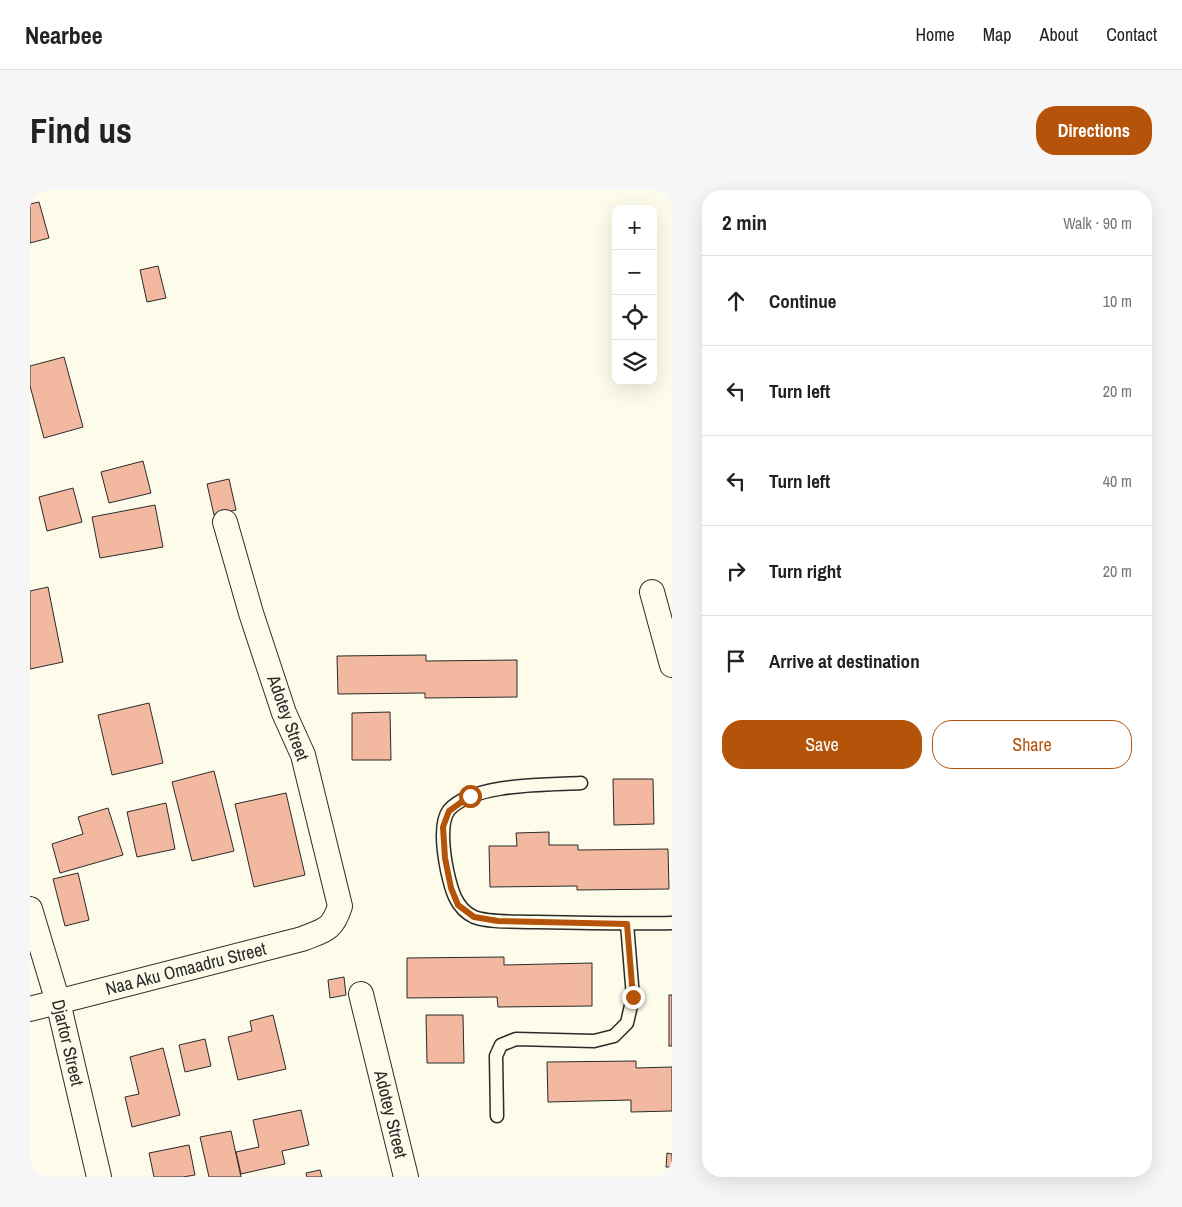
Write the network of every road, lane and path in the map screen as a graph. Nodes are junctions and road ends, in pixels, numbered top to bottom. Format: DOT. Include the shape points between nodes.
graph roads {
  1 [pos="225,522"];
  2 [pos="652,592"];
  3 [pos="672,665"];
  4 [pos="581,783"];
  5 [pos="30,909"];
  6 [pos="337,917"];
  7 [pos="672,923"];
  8 [pos="627,924"];
  9 [pos="361,994"];
  10 [pos="58,1002"];
  11 [pos="30,1009"];
  12 [pos="497,1116"];
  13 [pos="99,1177"];
  14 [pos="406,1177"];
  1 -- 6 [label="street, Adotey Street" via="284,713 303,755 340,906"];
  2 -- 3 [label="street"];
  4 -- 8 [label="lane" via="507,787 470,796 449,811 443,827 451,888 458,905 474,917 498,921"];
  5 -- 10 [label="street, Djartor Street"];
  6 -- 10 [label="street, Naa Aku Omaadru Street" via="330,928 302,939"];
  7 -- 8 [label="lane"];
  8 -- 12 [label="lane" via="633,997 627,1022 614,1036 594,1041 516,1039 501,1045 496,1056"];
  9 -- 14 [label="street, Adotey Street"];
  10 -- 11 [label="street, Naa Aku Omaadru Street"];
  10 -- 13 [label="street, Djartor Street"];
}
